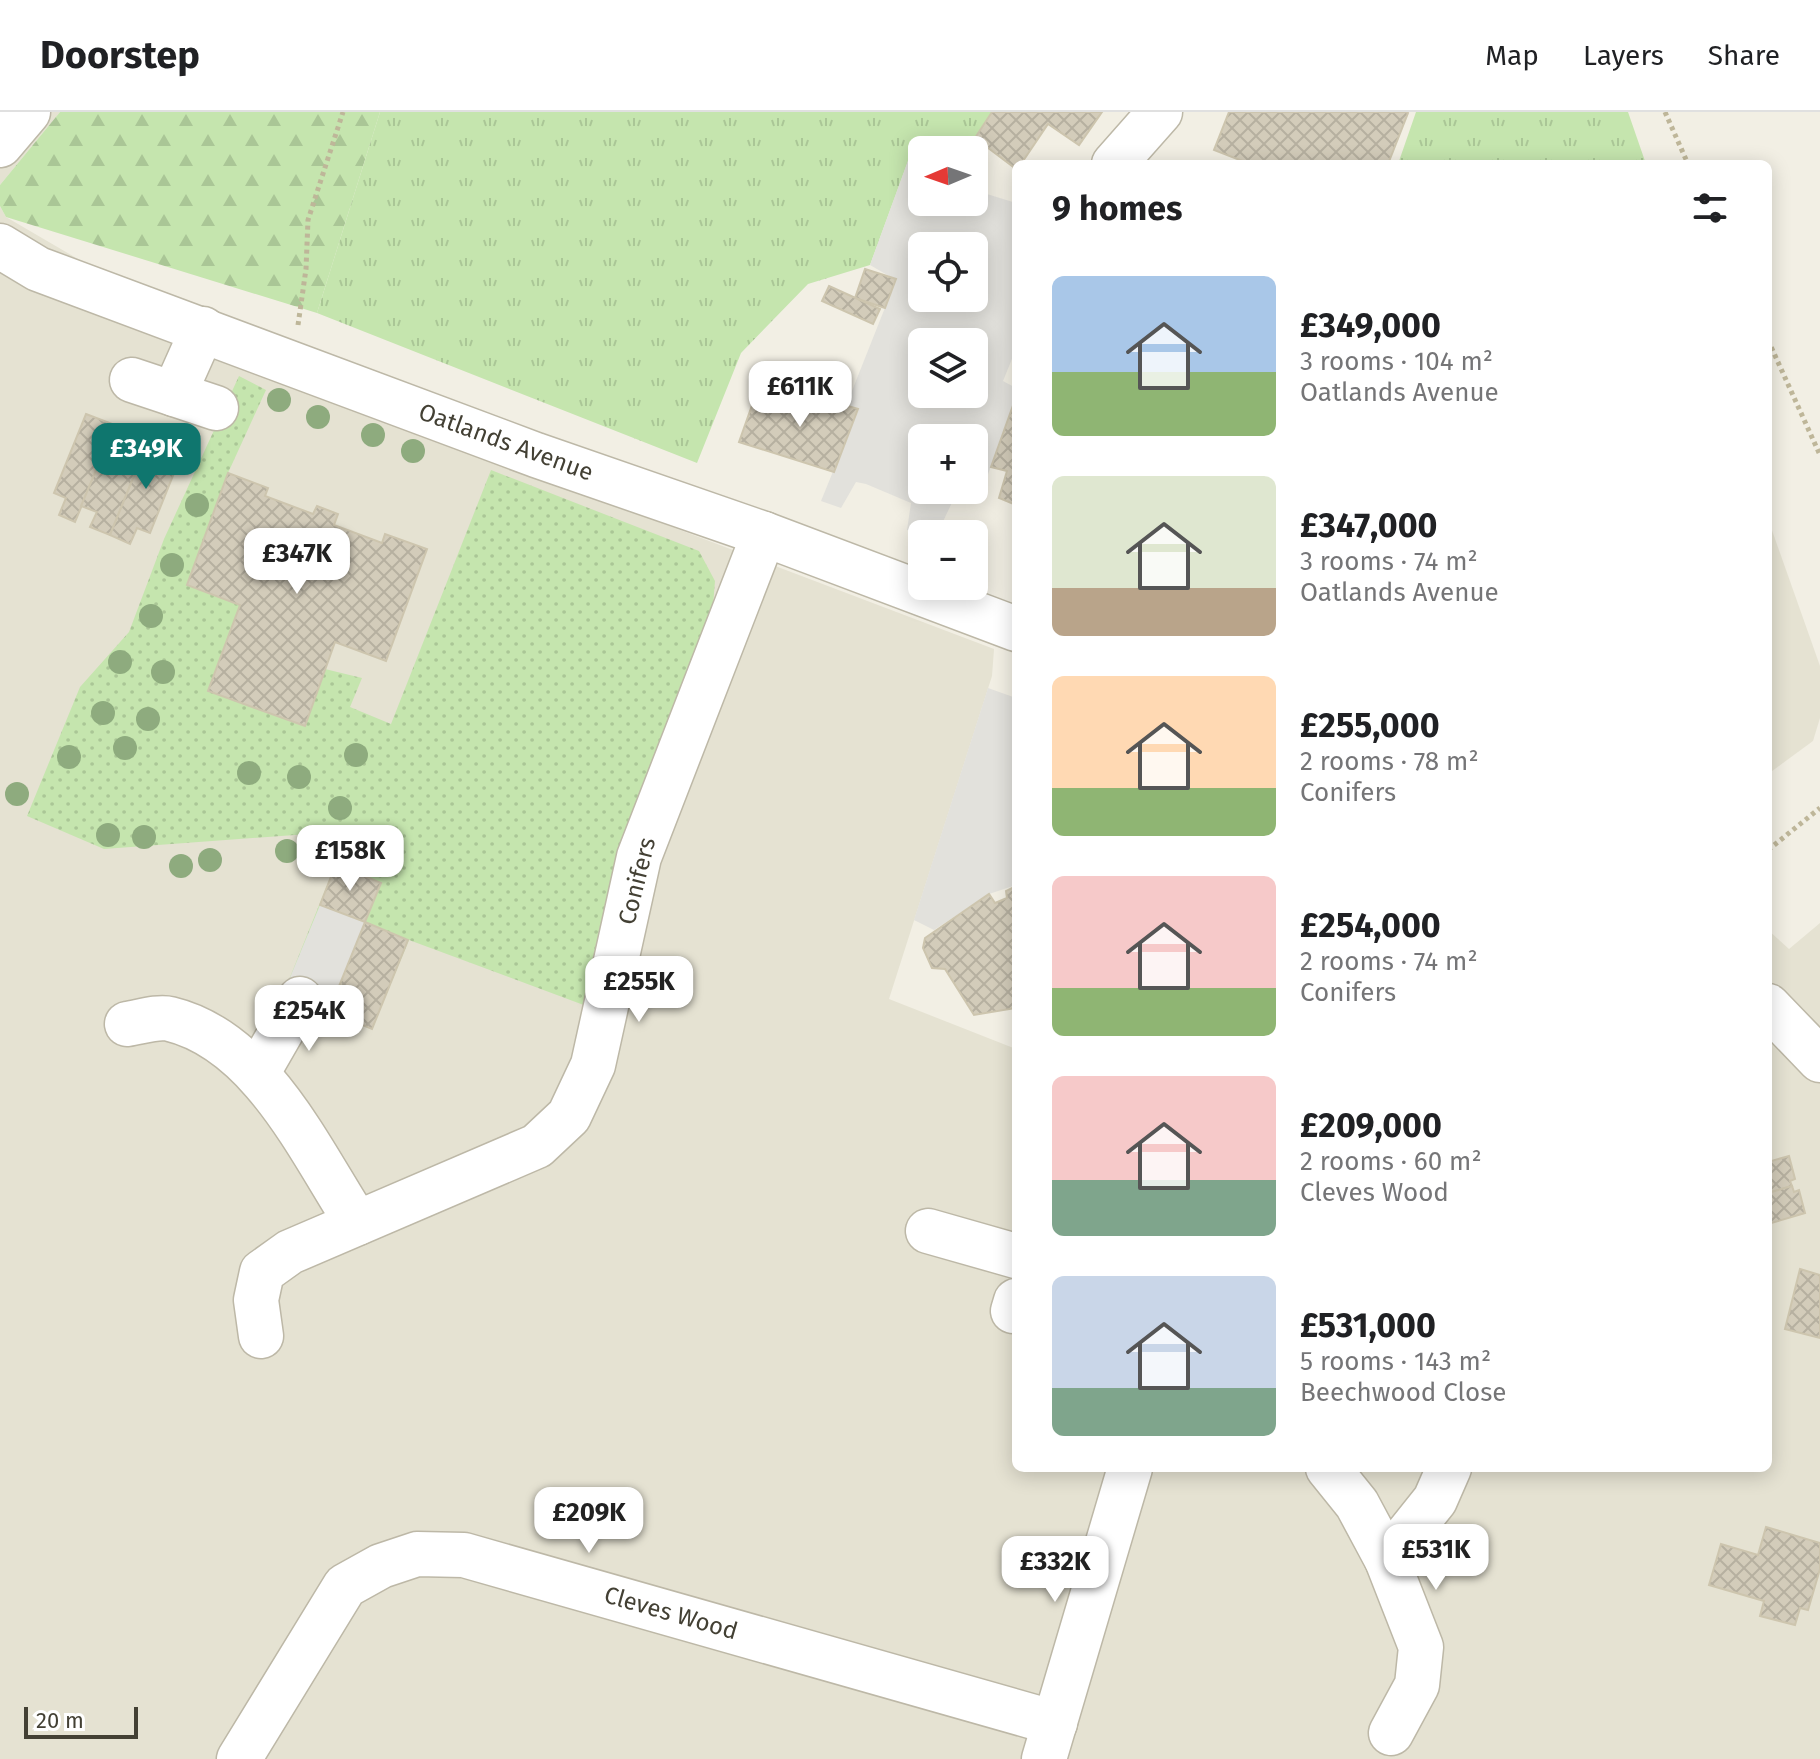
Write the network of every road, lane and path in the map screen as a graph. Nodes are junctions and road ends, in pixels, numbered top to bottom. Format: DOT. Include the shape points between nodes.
graph roads {
  1 [pos="28,112"];
  2 [pos="343,112"];
  3 [pos="1160,112"];
  4 [pos="1665,112"];
  5 [pos="0,145"];
  6 [pos="1118,160"];
  7 [pos="1686,160"];
  8 [pos="0,246"];
  9 [pos="203,329"];
  10 [pos="1772,349"];
  11 [pos="293,362"];
  12 [pos="132,380"];
  13 [pos="174,394"];
  14 [pos="216,408"];
  15 [pos="1820,455"];
  16 [pos="764,534"];
  17 [pos="1012,627"];
  18 [pos="1820,808"];
  19 [pos="1772,847"];
  20 [pos="300,999"];
  21 [pos="1772,1010"];
  22 [pos="127,1024"];
  23 [pos="1820,1060"];
  24 [pos="258,1072"];
  25 [pos="357,1223"];
  26 [pos="928,1231"];
  27 [pos="1012,1255"];
  28 [pos="261,1336"];
  29 [pos="1129,1472"];
  30 [pos="1331,1472"];
  31 [pos="1447,1472"];
  32 [pos="1387,1560"];
  33 [pos="1391,1733"];
  34 [pos="1050,1741"];
  35 [pos="239,1759"];
  1 -- 5 [label="street"];
  2 -- 11 [label="path" via="308,220"];
  3 -- 6 [label="street"];
  4 -- 7 [label="path"];
  8 -- 9 [label="street, Oatlands Avenue" via="38,269"];
  9 -- 11 [label="street, Oatlands Avenue"];
  9 -- 13 [label="street"];
  10 -- 15 [label="path"];
  11 -- 16 [label="street, Oatlands Avenue" via="536,455"];
  12 -- 13 [label="street"];
  13 -- 14 [label="street"];
  16 -- 17 [label="street, Oatlands Avenue"];
  16 -- 25 [label="street, Conifers" via="639,857 593,1065 569,1116 537,1146"];
  18 -- 19 [label="path"];
  20 -- 24 [label="street"];
  21 -- 23 [label="street"];
  22 -- 24 [label="street" via="167,1018 208,1033"];
  24 -- 25 [label="street"];
  25 -- 28 [label="street, Conifers" via="290,1252 262,1272 256,1300"];
  26 -- 27 [label="street"];
  29 -- 34 [label="street"];
  30 -- 32 [label="street" via="1357,1504"];
  31 -- 32 [label="street" via="1435,1500"];
  32 -- 33 [label="street" via="1421,1647 1417,1685"];
  34 -- 35 [label="street, Cleves Wood" via="464,1555 417,1554 345,1586"];
}
